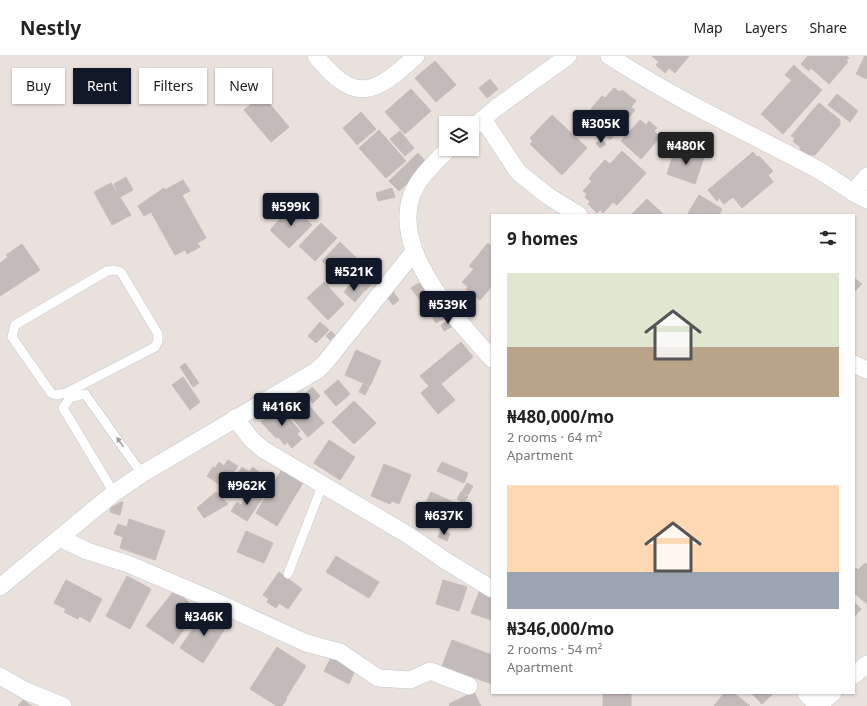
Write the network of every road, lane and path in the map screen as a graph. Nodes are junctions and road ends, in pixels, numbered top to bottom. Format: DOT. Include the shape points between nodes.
graph roads {
  1 [pos="316,56"];
  2 [pos="416,56"];
  3 [pos="568,56"];
  4 [pos="610,56"];
  5 [pos="479,123"];
  6 [pos="479,126"];
  7 [pos="441,156"];
  8 [pos="867,176"];
  9 [pos="860,197"];
  10 [pos="577,214"];
  11 [pos="413,253"];
  12 [pos="491,358"];
  13 [pos="855,364"];
  14 [pos="867,370"];
  15 [pos="68,395"];
  16 [pos="235,418"];
  17 [pos="142,474"];
  18 [pos="322,486"];
  19 [pos="114,493"];
  20 [pos="60,538"];
  21 [pos="288,574"];
  22 [pos="0,587"];
  23 [pos="491,588"];
  24 [pos="867,664"];
  25 [pos="855,674"];
  26 [pos="0,676"];
  27 [pos="469,686"];
  28 [pos="807,694"];
  29 [pos="831,694"];
  30 [pos="63,706"];
  31 [pos="817,706"];
  1 -- 2 [label="street" via="341,82 364,90 378,87 400,72"];
  3 -- 5 [label="street"];
  4 -- 9 [label="street" via="740,131 817,170"];
  6 -- 10 [label="street" via="518,172 548,196"];
  7 -- 11 [label="street" via="419,180 411,197 408,213"];
  8 -- 9 [label="street"];
  11 -- 12 [label="street" via="446,305"];
  11 -- 16 [label="street" via="324,364"];
  13 -- 14 [label="street"];
  15 -- 15 [label="lane" via="56,395 47,388 12,338 13,330 16,325 107,271 120,272 158,334 156,347"];
  17 -- 15 [label="lane, one-way" via="85,394"];
  15 -- 19 [label="lane" via="63,408"];
  16 -- 17 [label="street"];
  16 -- 18 [label="street" via="252,440 264,450"];
  17 -- 19 [label="street"];
  18 -- 21 [label="lane"];
  18 -- 23 [label="street" via="408,535"];
  19 -- 20 [label="street"];
  20 -- 22 [label="street"];
  20 -- 27 [label="street" via="201,595 306,643 340,652 378,678 410,680 430,671"];
  24 -- 25 [label="street"];
  26 -- 30 [label="street" via="26,691"];
  28 -- 31 [label="street"];
  29 -- 31 [label="street"];
}
